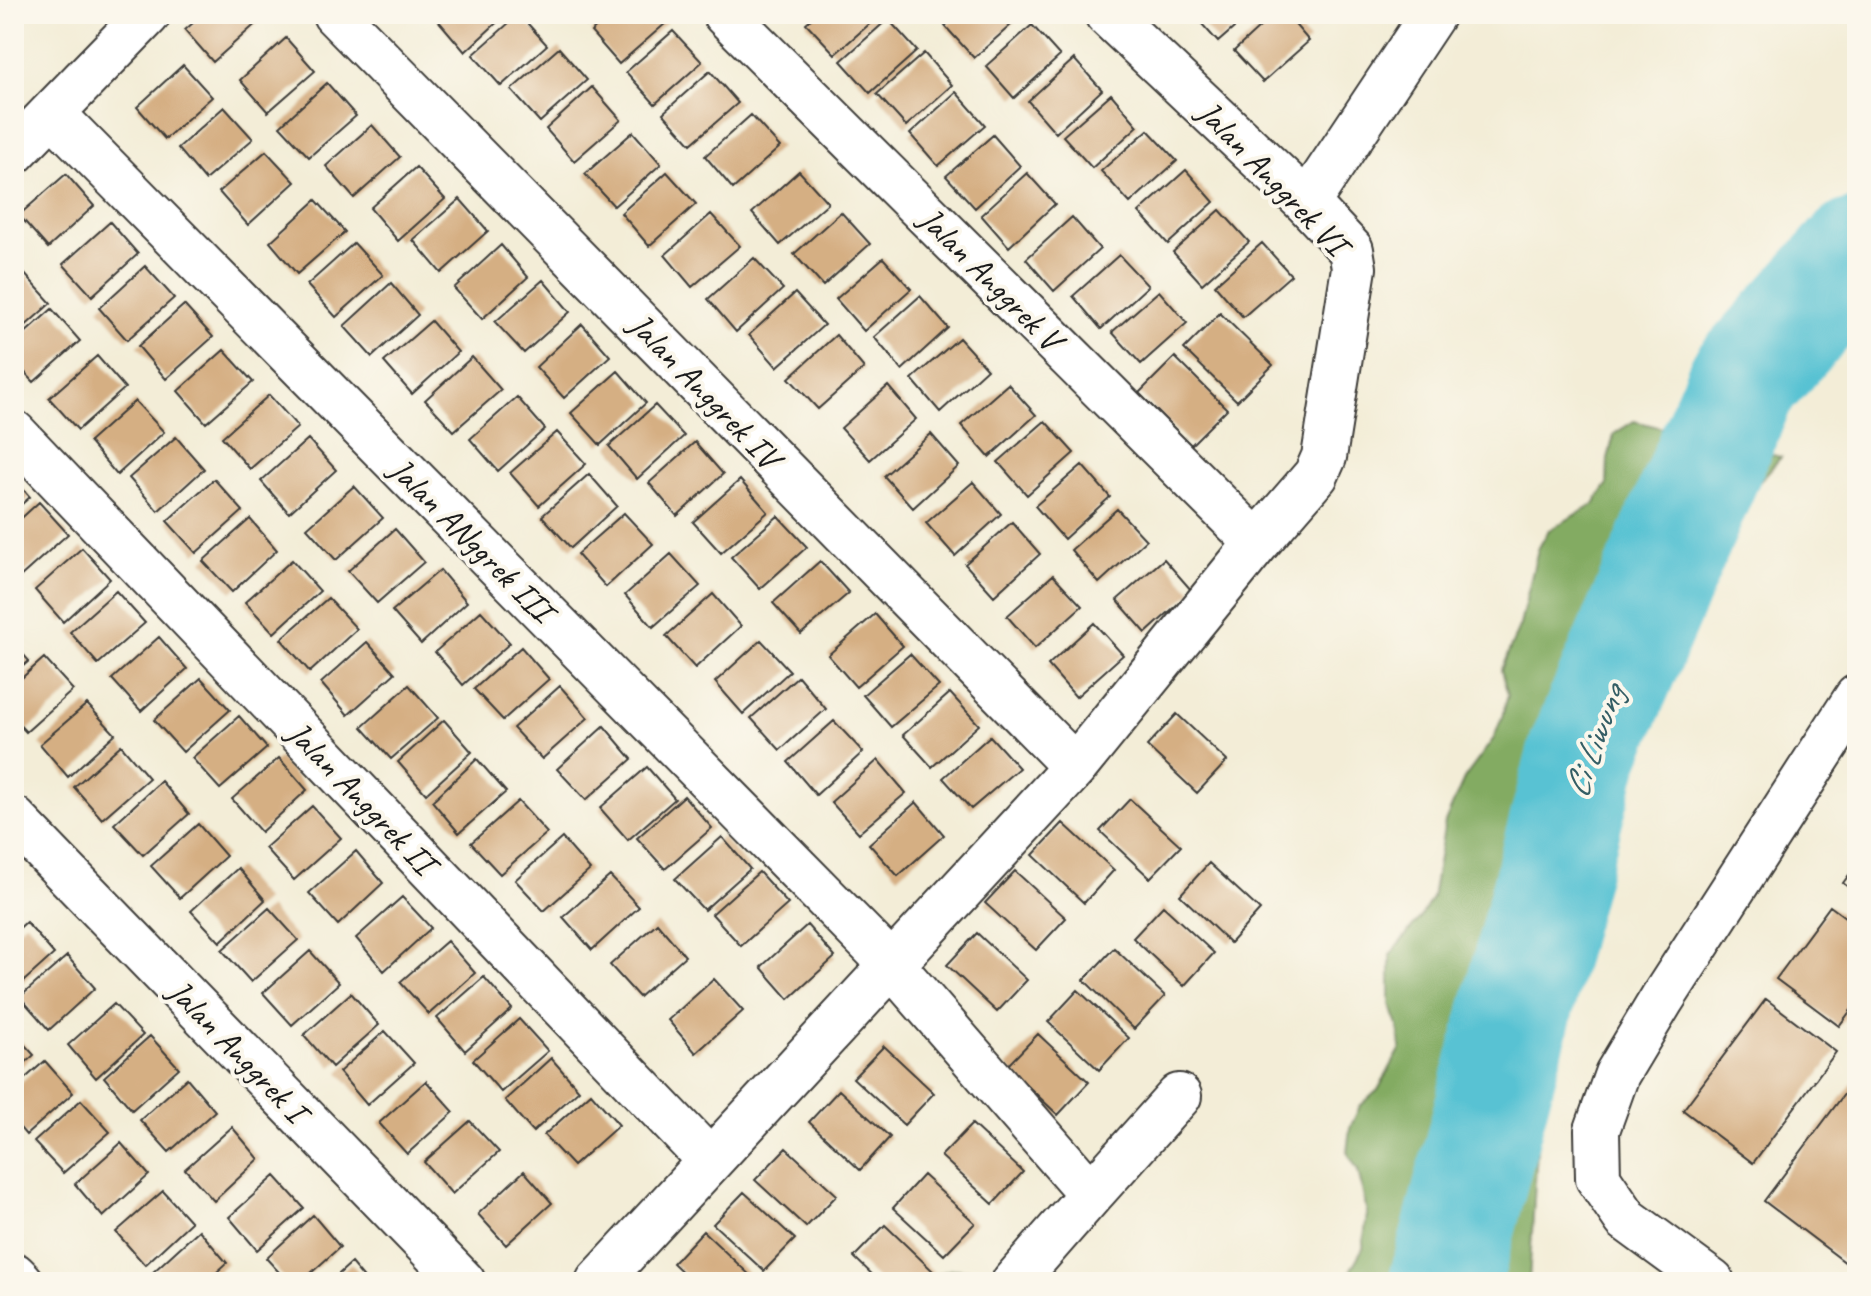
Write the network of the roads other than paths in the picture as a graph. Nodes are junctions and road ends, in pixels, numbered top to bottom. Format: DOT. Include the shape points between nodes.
graph roads {
  1 [pos="148,14"];
  2 [pos="335,14"];
  3 [pos="725,14"];
  4 [pos="1107,14"];
  5 [pos="1433,14"];
  6 [pos="52,113"];
  7 [pos="14,152"];
  8 [pos="1307,203"];
  9 [pos="14,433"];
  10 [pos="1257,543"];
  11 [pos="1857,697"];
  12 [pos="1075,767"];
  13 [pos="14,819"];
  14 [pos="892,965"];
  15 [pos="1179,1096"];
  16 [pos="710,1161"];
  17 [pos="1091,1194"];
  18 [pos="14,1275"];
  19 [pos="21,1282"];
  20 [pos="463,1282"];
  21 [pos="598,1282"];
  22 [pos="1014,1282"];
  23 [pos="1712,1282"];
  1 -- 6 [label="street"];
  2 -- 12 [label="street, Jalan Anggrek IV"];
  3 -- 10 [label="street, Jalan Anggrek V"];
  4 -- 8 [label="street, Jalan Anggrek VI"];
  5 -- 8 [label="street"];
  6 -- 7 [label="street"];
  6 -- 14 [label="street, Jalan ANggrek III"];
  8 -- 10 [label="street, Jalan Anggrek VI" via="1351,250 1354,268 1321,466"];
  9 -- 16 [label="street, Jalan Anggrek II"];
  10 -- 12 [label="street, Jalan Anggrek VI"];
  11 -- 23 [label="street" via="1654,1011 1617,1074 1597,1130 1598,1178 1626,1219"];
  12 -- 14 [label="street, Jalan Anggrek VI"];
  13 -- 20 [label="street, Jalan Anggrek I"];
  14 -- 16 [label="street, Jalan Anggrek VI"];
  14 -- 17 [label="street, Jalan ANggrek III"];
  15 -- 17 [label="street"];
  16 -- 21 [label="street, Jalan Anggrek VI"];
  17 -- 22 [label="street"];
  18 -- 19 [label="street"];
}
